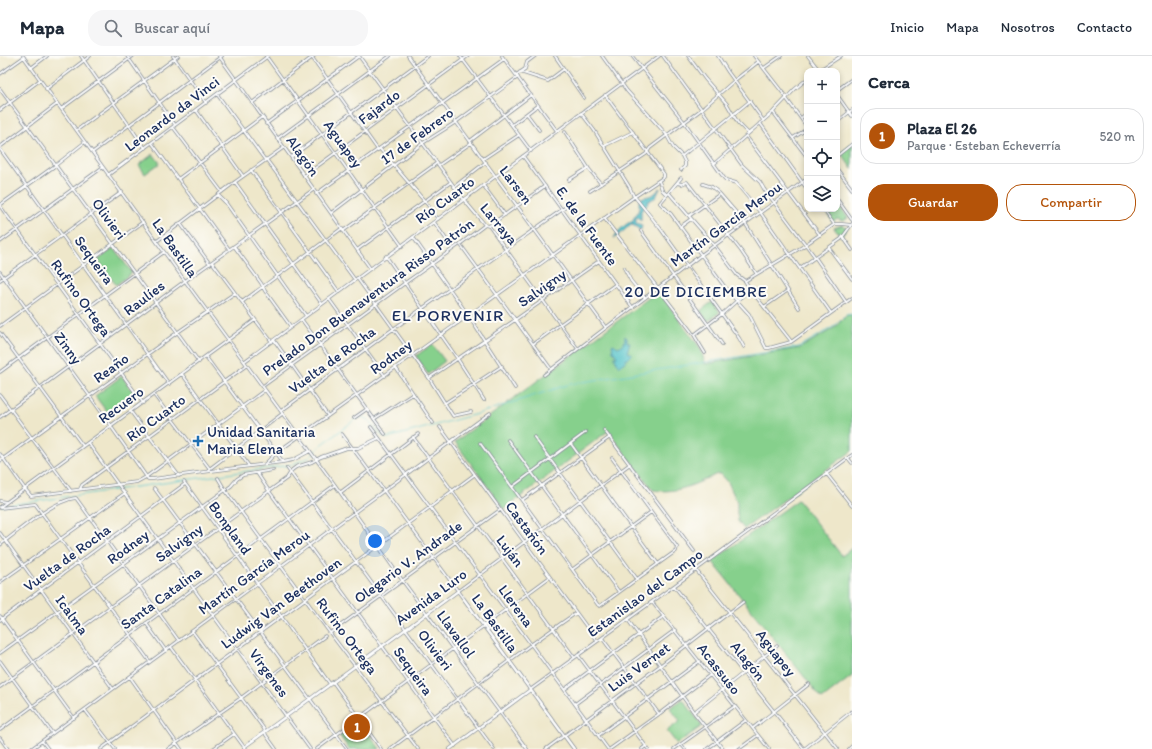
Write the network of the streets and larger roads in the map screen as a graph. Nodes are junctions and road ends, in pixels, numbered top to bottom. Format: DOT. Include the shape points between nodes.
graph roads {
  1 [pos="24,56"];
  2 [pos="47,56"];
  3 [pos="81,56"];
  4 [pos="90,56"];
  5 [pos="127,56"];
  6 [pos="133,56"];
  7 [pos="178,56"];
  8 [pos="220,56"];
  9 [pos="267,56"];
  10 [pos="359,56"];
  11 [pos="390,56"];
  12 [pos="408,56"];
  13 [pos="428,56"];
  14 [pos="460,56"];
  15 [pos="468,56"];
  16 [pos="502,56"];
  17 [pos="535,56"];
  18 [pos="555,56"];
  19 [pos="602,56"];
  20 [pos="632,56"];
  21 [pos="659,56"];
  22 [pos="663,56"];
  23 [pos="688,56"];
  24 [pos="718,56"];
  25 [pos="754,56"];
  26 [pos="781,56"];
  27 [pos="808,56"];
  28 [pos="831,56"];
  29 [pos="841,56"];
  30 [pos="174,57"];
  31 [pos="313,57"];
  32 [pos="129,59"];
  33 [pos="504,59"];
  34 [pos="84,60"];
  35 [pos="463,60"];
  36 [pos="833,60"];
  37 [pos="758,62"];
  38 [pos="415,66"];
  39 [pos="31,68"];
  40 [pos="764,68"];
  41 [pos="817,68"];
  42 [pos="822,68"];
  43 [pos="564,69"];
  44 [pos="642,69"];
  45 [pos="370,71"];
  46 [pos="520,72"];
  47 [pos="0,74"];
  48 [pos="516,75"];
  49 [pos="518,77"];
  50 [pos="189,79"];
  51 [pos="328,79"];
  52 [pos="477,79"];
  53 [pos="852,79"];
  54 [pos="40,80"];
  55 [pos="236,80"];
  56 [pos="283,80"];
  57 [pos="735,80"];
  58 [pos="99,81"];
  59 [pos="144,81"];
  60 [pos="804,82"];
  61 [pos="621,83"];
  62 [pos="428,84"];
  63 [pos="0,88"];
  64 [pos="840,88"];
  65 [pos="46,89"];
  66 [pos="383,89"];
  67 [pos="217,94"];
  68 [pos="338,94"];
  69 [pos="719,95"];
  70 [pos="491,96"];
  71 [pos="531,96"];
  72 [pos="606,96"];
  73 [pos="786,97"];
  74 [pos="584,98"];
  75 [pos="840,99"];
  76 [pos="298,101"];
  77 [pos="750,101"];
  78 [pos="10,102"];
  79 [pos="114,102"];
  80 [pos="159,102"];
  81 [pos="206,103"];
  82 [pos="252,103"];
  83 [pos="442,103"];
  84 [pos="57,104"];
  85 [pos="538,105"];
  86 [pos="397,108"];
  87 [pos="61,109"];
  88 [pos="0,110"];
  89 [pos="196,110"];
  90 [pos="702,110"];
  91 [pos="852,110"];
  92 [pos="773,112"];
  93 [pos="849,112"];
  94 [pos="582,113"];
  95 [pos="351,114"];
  96 [pos="504,114"];
  97 [pos="527,114"];
  98 [pos="734,114"];
  99 [pos="309,116"];
  100 [pos="852,116"];
  101 [pos="262,117"];
  102 [pos="802,118"];
  103 [pos="763,120"];
  104 [pos="840,120"];
  105 [pos="456,122"];
  106 [pos="804,122"];
  107 [pos="684,123"];
  108 [pos="760,123"];
  109 [pos="266,124"];
  110 [pos="512,124"];
  111 [pos="128,125"];
  112 [pos="28,126"];
  113 [pos="174,126"];
  114 [pos="410,126"];
  115 [pos="716,129"];
  116 [pos="77,130"];
  117 [pos="539,130"];
  118 [pos="557,130"];
  119 [pos="804,130"];
  120 [pos="244,131"];
  121 [pos="365,132"];
  122 [pos="565,132"];
  123 [pos="633,132"];
  124 [pos="748,133"];
  125 [pos="322,134"];
  126 [pos="519,135"];
  127 [pos="667,136"];
  128 [pos="746,136"];
  129 [pos="793,138"];
  130 [pos="277,139"];
  131 [pos="85,142"];
  132 [pos="470,142"];
  133 [pos="152,143"];
  134 [pos="699,143"];
  135 [pos="423,144"];
  136 [pos="852,144"];
  137 [pos="604,146"];
  138 [pos="221,147"];
  139 [pos="0,148"];
  140 [pos="145,148"];
  141 [pos="283,148"];
  142 [pos="379,149"];
  143 [pos="731,149"];
  144 [pos="531,151"];
  145 [pos="648,151"];
  146 [pos="92,152"];
  147 [pos="336,153"];
  148 [pos="804,153"];
  149 [pos="840,154"];
  150 [pos="523,156"];
  151 [pos="682,156"];
  152 [pos="290,158"];
  153 [pos="483,159"];
  154 [pos="265,160"];
  155 [pos="200,162"];
  156 [pos="486,162"];
  157 [pos="715,163"];
  158 [pos="438,164"];
  159 [pos="56,165"];
  160 [pos="395,166"];
  161 [pos="103,167"];
  162 [pos="588,168"];
  163 [pos="251,170"];
  164 [pos="681,170"];
  165 [pos="349,171"];
  166 [pos="620,172"];
  167 [pos="840,173"];
  168 [pos="108,175"];
  169 [pos="243,176"];
  170 [pos="304,176"];
  171 [pos="496,176"];
  172 [pos="178,178"];
  173 [pos="681,178"];
  174 [pos="569,180"];
  175 [pos="659,181"];
  176 [pos="235,182"];
  177 [pos="451,182"];
  178 [pos="802,182"];
  179 [pos="409,183"];
  180 [pos="677,183"];
  181 [pos="601,184"];
  182 [pos="703,184"];
  183 [pos="804,185"];
  184 [pos="27,186"];
  185 [pos="483,186"];
  186 [pos="545,186"];
  187 [pos="454,187"];
  188 [pos="73,189"];
  189 [pos="852,189"];
  190 [pos="313,190"];
  191 [pos="362,190"];
  192 [pos="590,191"];
  193 [pos="122,192"];
  194 [pos="222,192"];
  195 [pos="788,192"];
  196 [pos="316,194"];
  197 [pos="668,194"];
  198 [pos="720,194"];
  199 [pos="218,195"];
  200 [pos="634,196"];
  201 [pos="464,200"];
  202 [pos="297,201"];
  203 [pos="424,201"];
  204 [pos="573,202"];
  205 [pos="774,202"];
  206 [pos="840,203"];
  207 [pos="518,205"];
  208 [pos="704,205"];
  209 [pos="0,206"];
  210 [pos="200,208"];
  211 [pos="376,208"];
  212 [pos="563,209"];
  213 [pos="44,210"];
  214 [pos="760,212"];
  215 [pos="825,212"];
  216 [pos="91,213"];
  217 [pos="281,213"];
  218 [pos="330,213"];
  219 [pos="506,215"];
  220 [pos="689,216"];
  221 [pos="604,218"];
  222 [pos="438,219"];
  223 [pos="691,219"];
  224 [pos="852,220"];
  225 [pos="143,222"];
  226 [pos="434,222"];
  227 [pos="180,223"];
  228 [pos="745,223"];
  229 [pos="835,224"];
  230 [pos="265,225"];
  231 [pos="485,225"];
  232 [pos="851,225"];
  233 [pos="389,226"];
  234 [pos="489,226"];
  235 [pos="680,227"];
  236 [pos="17,229"];
  237 [pos="535,229"];
  238 [pos="342,230"];
  239 [pos="641,231"];
  240 [pos="62,235"];
  241 [pos="249,235"];
  242 [pos="580,235"];
  243 [pos="820,235"];
  244 [pos="728,236"];
  245 [pos="413,237"];
  246 [pos="842,237"];
  247 [pos="326,240"];
  248 [pos="157,241"];
  249 [pos="0,242"];
  250 [pos="113,244"];
  251 [pos="460,244"];
  252 [pos="805,245"];
  253 [pos="234,246"];
  254 [pos="402,246"];
  255 [pos="715,246"];
  256 [pos="829,248"];
  257 [pos="229,249"];
  258 [pos="453,249"];
  259 [pos="506,249"];
  260 [pos="357,250"];
  261 [pos="852,250"];
  262 [pos="164,252"];
  263 [pos="310,252"];
  264 [pos="35,254"];
  265 [pos="789,254"];
  266 [pos="553,255"];
  267 [pos="701,255"];
  268 [pos="386,256"];
  269 [pos="815,257"];
  270 [pos="599,261"];
  271 [pos="211,263"];
  272 [pos="294,264"];
  273 [pos="432,264"];
  274 [pos="771,264"];
  275 [pos="84,265"];
  276 [pos="688,266"];
  277 [pos="370,268"];
  278 [pos="478,268"];
  279 [pos="624,268"];
  280 [pos="800,268"];
  281 [pos="0,272"];
  282 [pos="135,273"];
  283 [pos="756,273"];
  284 [pos="525,275"];
  285 [pos="278,276"];
  286 [pos="4,277"];
  287 [pos="673,277"];
  288 [pos="356,279"];
  289 [pos="852,279"];
  290 [pos="0,280"];
  291 [pos="185,281"];
  292 [pos="571,281"];
  293 [pos="745,281"];
  294 [pos="405,283"];
  295 [pos="57,284"];
  296 [pos="616,284"];
  297 [pos="263,287"];
  298 [pos="658,288"];
  299 [pos="450,289"];
  300 [pos="750,289"];
  301 [pos="787,291"];
  302 [pos="339,292"];
  303 [pos="235,293"];
  304 [pos="106,295"];
  305 [pos="496,295"];
  306 [pos="645,298"];
  307 [pos="852,298"];
  308 [pos="329,299"];
  309 [pos="543,300"];
  310 [pos="737,301"];
  311 [pos="242,302"];
  312 [pos="846,302"];
  313 [pos="156,303"];
  314 [pos="322,304"];
  315 [pos="376,304"];
  316 [pos="589,304"];
  317 [pos="25,307"];
  318 [pos="764,307"];
  319 [pos="422,308"];
  320 [pos="633,308"];
  321 [pos="799,308"];
  322 [pos="207,311"];
  323 [pos="831,313"];
  324 [pos="79,314"];
  325 [pos="722,314"];
  326 [pos="468,315"];
  327 [pos="306,316"];
  328 [pos="302,319"];
  329 [pos="255,320"];
  330 [pos="515,320"];
  331 [pos="708,324"];
  332 [pos="127,325"];
  333 [pos="348,325"];
  334 [pos="561,325"];
  335 [pos="0,326"];
  336 [pos="291,327"];
  337 [pos="606,328"];
  338 [pos="393,329"];
  339 [pos="178,332"];
  340 [pos="0,333"];
  341 [pos="694,334"];
  342 [pos="441,335"];
  343 [pos="47,338"];
  344 [pos="229,341"];
  345 [pos="273,341"];
  346 [pos="486,341"];
  347 [pos="791,342"];
  348 [pos="101,344"];
  349 [pos="533,344"];
  350 [pos="722,344"];
  351 [pos="320,345"];
  352 [pos="744,347"];
  353 [pos="365,349"];
  354 [pos="578,349"];
  355 [pos="705,353"];
  356 [pos="149,354"];
  357 [pos="412,355"];
  358 [pos="206,357"];
  359 [pos="18,358"];
  360 [pos="457,358"];
  361 [pos="199,362"];
  362 [pos="245,362"];
  363 [pos="247,365"];
  364 [pos="291,366"];
  365 [pos="502,366"];
  366 [pos="69,367"];
  367 [pos="396,368"];
  368 [pos="338,369"];
  369 [pos="551,369"];
  370 [pos="0,372"];
  371 [pos="122,373"];
  372 [pos="182,374"];
  373 [pos="544,375"];
  374 [pos="385,376"];
  375 [pos="429,378"];
  376 [pos="224,382"];
  377 [pos="169,384"];
  378 [pos="473,384"];
  379 [pos="263,386"];
  380 [pos="40,388"];
  381 [pos="515,388"];
  382 [pos="265,390"];
  383 [pos="310,391"];
  384 [pos="413,394"];
  385 [pos="0,395"];
  386 [pos="154,395"];
  387 [pos="357,395"];
  388 [pos="90,397"];
  389 [pos="201,399"];
  390 [pos="484,400"];
  391 [pos="143,403"];
  392 [pos="445,403"];
  393 [pos="242,407"];
  394 [pos="10,409"];
  395 [pos="367,409"];
  396 [pos="131,412"];
  397 [pos="282,412"];
  398 [pos="471,412"];
  399 [pos="490,413"];
  400 [pos="0,416"];
  401 [pos="328,416"];
  402 [pos="61,418"];
  403 [pos="354,418"];
  404 [pos="173,419"];
  405 [pos="374,419"];
  406 [pos="433,423"];
  407 [pos="219,424"];
  408 [pos="111,426"];
  409 [pos="371,427"];
  410 [pos="440,427"];
  411 [pos="604,430"];
  412 [pos="260,431"];
  413 [pos="586,432"];
  414 [pos="342,434"];
  415 [pos="385,434"];
  416 [pos="418,434"];
  417 [pos="150,437"];
  418 [pos="299,437"];
  419 [pos="413,437"];
  420 [pos="534,437"];
  421 [pos="610,437"];
  422 [pos="32,438"];
  423 [pos="379,438"];
  424 [pos="508,440"];
  425 [pos="450,442"];
  426 [pos="88,443"];
  427 [pos="192,443"];
  428 [pos="480,444"];
  429 [pos="571,444"];
  430 [pos="83,446"];
  431 [pos="236,448"];
  432 [pos="353,449"];
  433 [pos="310,451"];
  434 [pos="128,452"];
  435 [pos="276,453"];
  436 [pos="391,453"];
  437 [pos="0,454"];
  438 [pos="852,455"];
  439 [pos="428,458"];
  440 [pos="581,458"];
  441 [pos="612,458"];
  442 [pos="848,458"];
  443 [pos="3,459"];
  444 [pos="550,459"];
  445 [pos="317,460"];
  446 [pos="0,461"];
  447 [pos="168,461"];
  448 [pos="283,462"];
  449 [pos="852,463"];
  450 [pos="265,464"];
  451 [pos="630,464"];
  452 [pos="249,466"];
  453 [pos="53,468"];
  454 [pos="106,468"];
  455 [pos="287,468"];
  456 [pos="211,469"];
  457 [pos="273,470"];
  458 [pos="369,471"];
  459 [pos="621,471"];
  460 [pos="257,473"];
  461 [pos="290,473"];
  462 [pos="532,473"];
  463 [pos="561,473"];
  464 [pos="826,473"];
  465 [pos="406,475"];
  466 [pos="474,475"];
  467 [pos="179,476"];
  468 [pos="146,477"];
  469 [pos="218,478"];
  470 [pos="185,483"];
  471 [pos="119,484"];
  472 [pos="335,485"];
  473 [pos="601,486"];
  474 [pos="512,487"];
  475 [pos="542,487"];
  476 [pos="154,488"];
  477 [pos="25,489"];
  478 [pos="79,490"];
  479 [pos="225,490"];
  480 [pos="71,491"];
  481 [pos="384,491"];
  482 [pos="452,491"];
  483 [pos="269,492"];
  484 [pos="125,493"];
  485 [pos="340,493"];
  486 [pos="522,500"];
  487 [pos="0,501"];
  488 [pos="164,501"];
  489 [pos="581,501"];
  490 [pos="7,502"];
  491 [pos="312,502"];
  492 [pos="852,506"];
  493 [pos="202,507"];
  494 [pos="0,508"];
  495 [pos="430,508"];
  496 [pos="500,510"];
  497 [pos="241,511"];
  498 [pos="651,512"];
  499 [pos="42,513"];
  500 [pos="354,513"];
  501 [pos="562,514"];
  502 [pos="90,517"];
  503 [pos="142,517"];
  504 [pos="289,519"];
  505 [pos="180,523"];
  506 [pos="408,524"];
  507 [pos="478,526"];
  508 [pos="631,526"];
  509 [pos="543,528"];
  510 [pos="217,529"];
  511 [pos="332,529"];
  512 [pos="0,533"];
  513 [pos="61,539"];
  514 [pos="158,539"];
  515 [pos="261,540"];
  516 [pos="5,541"];
  517 [pos="611,541"];
  518 [pos="108,542"];
  519 [pos="455,542"];
  520 [pos="524,542"];
  521 [pos="195,544"];
  522 [pos="0,545"];
  523 [pos="309,546"];
  524 [pos="378,546"];
  525 [pos="694,551"];
  526 [pos="592,555"];
  527 [pos="237,557"];
  528 [pos="433,557"];
  529 [pos="502,558"];
  530 [pos="174,560"];
  531 [pos="356,562"];
  532 [pos="79,563"];
  533 [pos="123,564"];
  534 [pos="658,564"];
  535 [pos="23,565"];
  536 [pos="281,566"];
  537 [pos="573,569"];
  538 [pos="696,570"];
  539 [pos="216,572"];
  540 [pos="480,575"];
  541 [pos="550,577"];
  542 [pos="332,579"];
  543 [pos="637,579"];
  544 [pos="402,580"];
  545 [pos="0,582"];
  546 [pos="257,584"];
  547 [pos="94,585"];
  548 [pos="139,586"];
  549 [pos="674,586"];
  550 [pos="194,588"];
  551 [pos="41,590"];
  552 [pos="458,591"];
  553 [pos="619,592"];
  554 [pos="527,593"];
  555 [pos="380,596"];
  556 [pos="305,599"];
  557 [pos="236,600"];
  558 [pos="652,602"];
  559 [pos="743,602"];
  560 [pos="110,607"];
  561 [pos="505,610"];
  562 [pos="57,612"];
  563 [pos="357,612"];
  564 [pos="576,612"];
  565 [pos="730,612"];
  566 [pos="427,613"];
  567 [pos="159,614"];
  568 [pos="0,616"];
  569 [pos="214,616"];
  570 [pos="664,616"];
  571 [pos="281,617"];
  572 [pos="1,620"];
  573 [pos="628,620"];
  574 [pos="146,623"];
  575 [pos="483,626"];
  576 [pos="554,628"];
  577 [pos="405,629"];
  578 [pos="708,629"];
  579 [pos="675,630"];
  580 [pos="192,631"];
  581 [pos="260,633"];
  582 [pos="330,633"];
  583 [pos="73,634"];
  584 [pos="130,635"];
  585 [pos="639,635"];
  586 [pos="325,636"];
  587 [pos="602,638"];
  588 [pos="18,640"];
  589 [pos="179,641"];
  590 [pos="597,641"];
  591 [pos="531,644"];
  592 [pos="687,645"];
  593 [pos="381,646"];
  594 [pos="778,646"];
  595 [pos="171,647"];
  596 [pos="238,648"];
  597 [pos="453,648"];
  598 [pos="649,649"];
  599 [pos="306,650"];
  600 [pos="166,651"];
  601 [pos="614,653"];
  602 [pos="0,654"];
  603 [pos="578,655"];
  604 [pos="765,656"];
  605 [pos="574,657"];
  606 [pos="0,661"];
  607 [pos="509,661"];
  608 [pos="700,661"];
  609 [pos="33,662"];
  610 [pos="93,662"];
  611 [pos="150,662"];
  612 [pos="216,664"];
  613 [pos="431,664"];
  614 [pos="661,665"];
  615 [pos="285,666"];
  616 [pos="355,666"];
  617 [pos="625,668"];
  618 [pos="589,671"];
  619 [pos="744,673"];
  620 [pos="552,674"];
  621 [pos="710,675"];
  622 [pos="130,677"];
  623 [pos="12,678"];
  624 [pos="195,680"];
  625 [pos="673,681"];
  626 [pos="263,682"];
  627 [pos="408,682"];
  628 [pos="332,683"];
  629 [pos="479,683"];
  630 [pos="636,683"];
  631 [pos="809,684"];
  632 [pos="600,686"];
  633 [pos="0,687"];
  634 [pos="113,689"];
  635 [pos="564,689"];
  636 [pos="54,690"];
  637 [pos="530,690"];
  638 [pos="723,690"];
  639 [pos="795,694"];
  640 [pos="683,696"];
  641 [pos="241,698"];
  642 [pos="309,699"];
  643 [pos="457,699"];
  644 [pos="648,699"];
  645 [pos="382,701"];
  646 [pos="611,701"];
  647 [pos="575,704"];
  648 [pos="32,706"];
  649 [pos="735,706"];
  650 [pos="86,710"];
  651 [pos="154,711"];
  652 [pos="852,711"];
  653 [pos="500,712"];
  654 [pos="694,712"];
  655 [pos="774,712"];
  656 [pos="219,714"];
  657 [pos="659,714"];
  658 [pos="287,716"];
  659 [pos="434,717"];
  660 [pos="623,717"];
  661 [pos="74,718"];
  662 [pos="359,718"];
  663 [pos="586,719"];
  664 [pos="746,720"];
  665 [pos="705,726"];
  666 [pos="478,728"];
  667 [pos="752,728"];
  668 [pos="0,730"];
  669 [pos="265,732"];
  670 [pos="634,732"];
  671 [pos="52,733"];
  672 [pos="825,733"];
  673 [pos="234,734"];
  674 [pos="336,735"];
  675 [pos="564,735"];
  676 [pos="599,735"];
  677 [pos="758,735"];
  678 [pos="408,736"];
  679 [pos="0,738"];
  680 [pos="42,741"];
  681 [pos="717,741"];
  682 [pos="110,742"];
  683 [pos="177,743"];
  684 [pos="681,744"];
  685 [pos="455,746"];
  686 [pos="852,746"];
  687 [pos="245,748"];
  688 [pos="647,748"];
  689 [pos="8,749"];
  690 [pos="31,749"];
  691 [pos="48,749"];
  692 [pos="101,749"];
  693 [pos="115,749"];
  694 [pos="168,749"];
  695 [pos="181,749"];
  696 [pos="214,749"];
  697 [pos="276,749"];
  698 [pos="310,749"];
  699 [pos="317,749"];
  700 [pos="347,749"];
  701 [pos="382,749"];
  702 [pos="390,749"];
  703 [pos="418,749"];
  704 [pos="450,749"];
  705 [pos="494,749"];
  706 [pos="527,749"];
  707 [pos="546,749"];
  708 [pos="574,749"];
  709 [pos="609,749"];
  710 [pos="642,749"];
  711 [pos="674,749"];
  712 [pos="685,749"];
  713 [pos="707,749"];
  714 [pos="723,749"];
  715 [pos="739,749"];
  716 [pos="769,749"];
  717 [pos="804,749"];
  718 [pos="838,749"];
  719 [pos="849,749"];
  1 -- 39 [label="street, La Bastilla"];
  1 -- 47 [label="street"];
  2 -- 39 [label="street"];
  3 -- 34 [label="street"];
  4 -- 34 [label="street"];
  5 -- 32 [label="street"];
  6 -- 32 [label="street"];
  7 -- 30 [label="street"];
  8 -- 50 [label="street"];
  8 -- 55 [label="street, Alagón"];
  9 -- 55 [label="street, Leonardo da Vinci"];
  9 -- 56 [label="street, Aguapey"];
  10 -- 45 [label="street, Larraya"];
  10 -- 51 [label="street"];
  11 -- 45 [label="street"];
  12 -- 38 [label="street, Larsen"];
  13 -- 38 [label="street"];
  14 -- 35 [label="street"];
  15 -- 35 [label="street, Fajardo"];
  16 -- 33 [label="street"];
  17 -- 46 [label="street"];
  18 -- 43 [label="street"];
  19 -- 61 [label="street"];
  20 -- 44 [label="street"];
  21 -- 44 [label="street, Río Cuarto"];
  22 -- 90 [label="street"];
  23 -- 69 [label="street"];
  24 -- 57 [label="street"];
  25 -- 37 [label="street"];
  26 -- 40 [label="street"];
  27 -- 41 [label="street"];
  28 -- 36 [label="street"];
  29 -- 36 [label="street"];
  30 -- 50 [label="street"];
  30 -- 59 [label="street"];
  31 -- 51 [label="street"];
  31 -- 56 [label="street"];
  32 -- 58 [label="street"];
  32 -- 59 [label="street"];
  33 -- 48 [label="street"];
  33 -- 52 [label="street"];
  34 -- 58 [label="street"];
  34 -- 65 [label="street"];
  35 -- 52 [label="street"];
  35 -- 62 [label="street, Fajardo"];
  36 -- 42 [label="street"];
  37 -- 40 [label="street"];
  37 -- 57 [label="street"];
  38 -- 62 [label="street, Larsen"];
  38 -- 66 [label="street"];
  39 -- 54 [label="street, La Bastilla"];
  40 -- 73 [label="street"];
  43 -- 46 [label="street" via="548,81"];
  43 -- 74 [label="street"];
  44 -- 61 [label="street, Río Cuarto"];
  44 -- 107 [label="street"];
  45 -- 66 [label="street, Larraya"];
  45 -- 68 [label="street"];
  46 -- 48 [label="street"];
  48 -- 49 [label="street"];
  49 -- 70 [label="street, 17 de Febrero"];
  49 -- 71 [label="street"];
  50 -- 80 [label="street"];
  50 -- 81 [label="street"];
  51 -- 68 [label="street"];
  51 -- 76 [label="street"];
  52 -- 70 [label="street"];
  52 -- 83 [label="street"];
  53 -- 64 [label="street"];
  54 -- 65 [label="street, La Bastilla"];
  54 -- 78 [label="street"];
  55 -- 67 [label="street, Leonardo da Vinci"];
  55 -- 82 [label="street, Alagón"];
  56 -- 76 [label="street, Aguapey"];
  56 -- 82 [label="street"];
  57 -- 69 [label="street"];
  57 -- 77 [label="street"];
  58 -- 79 [label="street"];
  58 -- 87 [label="street"];
  59 -- 79 [label="street"];
  59 -- 80 [label="street"];
  60 -- 73 [label="street"];
  61 -- 72 [label="street, Río Cuarto"];
  61 -- 127 [label="street"];
  62 -- 83 [label="street, Larsen"];
  62 -- 86 [label="street, Fajardo"];
  63 -- 78 [label="street, Olivieri"];
  65 -- 84 [label="street, La Bastilla"];
  66 -- 86 [label="street, Larraya"];
  66 -- 95 [label="street"];
  67 -- 81 [label="street, Leonardo da Vinci"];
  67 -- 120 [label="street"];
  68 -- 95 [label="street"];
  68 -- 99 [label="street"];
  69 -- 90 [label="street"];
  69 -- 98 [label="street"];
  70 -- 96 [label="street"];
  70 -- 105 [label="street, 17 de Febrero"];
  71 -- 85 [label="street"];
  71 -- 96 [label="street"];
  72 -- 94 [label="street, Río Cuarto"];
  72 -- 123 [label="street"];
  73 -- 92 [label="street"];
  73 -- 102 [label="street"];
  75 -- 93 [label="street"];
  76 -- 99 [label="street, Aguapey"];
  76 -- 109 [label="street"];
  77 -- 98 [label="street"];
  77 -- 103 [label="street"];
  78 -- 88 [label="street"];
  78 -- 112 [label="street, Olivieri"];
  79 -- 111 [label="street"];
  79 -- 116 [label="street"];
  80 -- 111 [label="street"];
  80 -- 113 [label="street"];
  81 -- 89 [label="street, Leonardo da Vinci"];
  82 -- 101 [label="street, Alagón"];
  83 -- 105 [label="street, Larsen"];
  83 -- 114 [label="street"];
  84 -- 87 [label="street, La Bastilla"];
  84 -- 112 [label="street"];
  85 -- 97 [label="street"];
  85 -- 118 [label="street"];
  86 -- 114 [label="street, Larraya"];
  86 -- 121 [label="street, Fajardo"];
  87 -- 116 [label="street, La Bastilla"];
  89 -- 113 [label="street, Leonardo da Vinci"];
  89 -- 138 [label="street"];
  90 -- 107 [label="street"];
  90 -- 115 [label="street"];
  91 -- 93 [label="street"];
  92 -- 103 [label="street"];
  92 -- 129 [label="street"];
  93 -- 100 [label="street"];
  93 -- 104 [label="street"];
  94 -- 118 [label="street, Río Cuarto"];
  94 -- 137 [label="street"];
  95 -- 121 [label="street"];
  95 -- 125 [label="street"];
  96 -- 110 [label="street"];
  96 -- 132 [label="street"];
  97 -- 110 [label="street"];
  97 -- 117 [label="street"];
  98 -- 115 [label="street"];
  98 -- 124 [label="street" via="738,123"];
  99 -- 125 [label="street, Aguapey"];
  99 -- 130 [label="street"];
  101 -- 109 [label="street, Alagón"];
  101 -- 120 [label="street"];
  102 -- 106 [label="street"];
  103 -- 108 [label="street"];
  105 -- 132 [label="street, Larsen"];
  105 -- 135 [label="street, 17 de Febrero"];
  107 -- 127 [label="street"];
  107 -- 134 [label="street"];
  108 -- 124 [label="street"];
  108 -- 178 [label="street"];
  109 -- 130 [label="street, Alagón"];
  110 -- 126 [label="street"];
  111 -- 140 [label="street"];
  111 -- 146 [label="street"];
  112 -- 139 [label="street"];
  112 -- 159 [label="street, Olivieri"];
  113 -- 133 [label="street, Leonardo da Vinci"];
  113 -- 155 [label="street"];
  114 -- 135 [label="street, Larraya"];
  114 -- 142 [label="street"];
  115 -- 134 [label="street"];
  115 -- 143 [label="street"];
  116 -- 131 [label="street, La Bastilla"];
  118 -- 144 [label="street, Río Cuarto"];
  119 -- 129 [label="street"];
  120 -- 138 [label="street"];
  120 -- 154 [label="street"];
  121 -- 142 [label="street"];
  121 -- 147 [label="street, Fajardo"];
  122 -- 162 [label="street"];
  123 -- 137 [label="street"];
  123 -- 145 [label="street"];
  124 -- 128 [label="street"];
  125 -- 147 [label="street, Aguapey"];
  125 -- 152 [label="street"];
  126 -- 144 [label="street"];
  126 -- 153 [label="street"];
  127 -- 145 [label="street"];
  127 -- 151 [label="street"];
  128 -- 143 [label="street"];
  128 -- 195 [label="street"];
  129 -- 148 [label="street"];
  130 -- 141 [label="street, Alagón"];
  131 -- 146 [label="street, La Bastilla"];
  131 -- 159 [label="street"];
  132 -- 153 [label="street, Larsen"];
  132 -- 158 [label="street"];
  133 -- 140 [label="street, Leonardo da Vinci"];
  133 -- 172 [label="street"];
  134 -- 151 [label="street"];
  134 -- 157 [label="street"];
  135 -- 158 [label="street, Larraya"];
  135 -- 160 [label="street, 17 de Febrero"];
  136 -- 149 [label="street"];
  137 -- 166 [label="street"];
  138 -- 155 [label="street"];
  138 -- 169 [label="street"];
  139 -- 184 [label="street, Sequeira"];
  140 -- 168 [label="street, Leonardo da Vinci"];
  141 -- 152 [label="street, Alagón"];
  141 -- 154 [label="street"];
  142 -- 160 [label="street"];
  142 -- 165 [label="street"];
  143 -- 157 [label="street"];
  143 -- 205 [label="street"];
  144 -- 150 [label="street, Río Cuarto"];
  145 -- 166 [label="street"];
  145 -- 175 [label="street" via="664,174"];
  146 -- 161 [label="street, La Bastilla"];
  147 -- 165 [label="street, Aguapey"];
  147 -- 170 [label="street, Fajardo"];
  150 -- 171 [label="street, Río Cuarto"];
  150 -- 186 [label="street, E. de la Fuente"];
  151 -- 164 [label="street" via="685,166"];
  152 -- 170 [label="street, Alagón"];
  153 -- 156 [label="street, Larsen"];
  154 -- 163 [label="street"];
  154 -- 202 [label="street"];
  155 -- 172 [label="street"];
  155 -- 194 [label="street"];
  156 -- 171 [label="street, Larsen"];
  156 -- 187 [label="street"];
  157 -- 214 [label="street" via="726,180 736,182"];
  158 -- 177 [label="street, Larraya"];
  158 -- 179 [label="street"];
  159 -- 184 [label="street"];
  159 -- 188 [label="street, Olivieri"];
  160 -- 179 [label="street"];
  160 -- 191 [label="street, 17 de Febrero"];
  161 -- 168 [label="street, La Bastilla"];
  161 -- 188 [label="street"];
  162 -- 174 [label="street"];
  162 -- 181 [label="street"];
  163 -- 169 [label="street"];
  163 -- 217 [label="street"];
  165 -- 191 [label="street, Aguapey"];
  165 -- 196 [label="street"];
  166 -- 181 [label="street"];
  166 -- 200 [label="street"];
  167 -- 189 [label="street"];
  168 -- 193 [label="street, La Bastilla"];
  169 -- 176 [label="street"];
  170 -- 190 [label="street, Alagón"];
  171 -- 185 [label="street, Río Cuarto"];
  171 -- 207 [label="street, Larsen"];
  172 -- 210 [label="street"];
  173 -- 180 [label="street"];
  175 -- 197 [label="street" via="662,190"];
  175 -- 200 [label="street, Rodney"];
  176 -- 194 [label="street"];
  176 -- 230 [label="street"];
  177 -- 187 [label="street, Larraya"];
  177 -- 203 [label="street"];
  178 -- 183 [label="street"];
  178 -- 195 [label="street, Martín García Merou"];
  179 -- 203 [label="street"];
  179 -- 211 [label="street"];
  180 -- 197 [label="street"];
  180 -- 208 [label="street" via="687,182"];
  181 -- 192 [label="street"];
  182 -- 198 [label="street"];
  184 -- 209 [label="street"];
  184 -- 213 [label="street, Sequeira"];
  185 -- 201 [label="street, Río Cuarto"];
  185 -- 219 [label="street"];
  186 -- 207 [label="street, Prelado Don Buenaventura Risso Patrón"];
  186 -- 212 [label="street, E. de la Fuente"];
  187 -- 201 [label="street, Larraya"];
  188 -- 213 [label="street"];
  188 -- 216 [label="street, Olivieri"];
  190 -- 196 [label="street, Alagón"];
  190 -- 202 [label="street, Raulíes"];
  191 -- 211 [label="street, Aguapey"];
  191 -- 218 [label="street, 17 de Febrero"];
  193 -- 216 [label="street"];
  193 -- 225 [label="street, La Bastilla"];
  194 -- 199 [label="street"];
  195 -- 205 [label="street, Martín García Merou"];
  195 -- 243 [label="street"];
  196 -- 218 [label="street, Alagón"];
  197 -- 220 [label="street"];
  197 -- 235 [label="street" via="660,203"];
  198 -- 208 [label="street"];
  198 -- 228 [label="street"];
  199 -- 210 [label="street"];
  199 -- 241 [label="street"];
  200 -- 221 [label="street, Rodney"];
  200 -- 276 [label="street"];
  201 -- 222 [label="street, Río Cuarto"];
  201 -- 231 [label="street, Larraya"];
  202 -- 217 [label="street, Raulíes"];
  202 -- 247 [label="street"];
  203 -- 222 [label="street"];
  203 -- 233 [label="street"];
  204 -- 212 [label="street, Vuelta de Rocha"];
  205 -- 214 [label="street, Martín García Merou"];
  205 -- 252 [label="street"];
  206 -- 224 [label="street"];
  207 -- 219 [label="street, Prelado Don Buenaventura Risso Patrón"];
  207 -- 237 [label="street, Larsen"];
  208 -- 220 [label="street"];
  208 -- 244 [label="street"];
  209 -- 236 [label="street, Rufino Ortega"];
  210 -- 227 [label="street"];
  210 -- 257 [label="street"];
  211 -- 233 [label="street, Aguapey"];
  211 -- 238 [label="street"];
  212 -- 237 [label="street, Vuelta de Rocha"];
  212 -- 242 [label="street, E. de la Fuente"];
  213 -- 236 [label="street"];
  213 -- 240 [label="street, Sequeira"];
  214 -- 228 [label="street, Martín García Merou"];
  214 -- 265 [label="street"];
  215 -- 229 [label="street"];
  216 -- 240 [label="street"];
  216 -- 250 [label="street, Olivieri"];
  217 -- 230 [label="street, Raulíes"];
  217 -- 263 [label="street"];
  218 -- 238 [label="street, Alagón"];
  219 -- 234 [label="street, Prelado Don Buenaventura Risso Patrón"];
  220 -- 223 [label="street"];
  221 -- 242 [label="street, Rodney"];
  221 -- 298 [label="street"];
  222 -- 226 [label="street, Río Cuarto"];
  223 -- 235 [label="street"];
  223 -- 255 [label="street"];
  225 -- 248 [label="street, La Bastilla"];
  225 -- 250 [label="street"];
  226 -- 245 [label="street, Río Cuarto"];
  226 -- 258 [label="street"];
  227 -- 248 [label="street"];
  227 -- 271 [label="street"];
  228 -- 244 [label="street, Martín García Merou"];
  228 -- 274 [label="street"];
  229 -- 232 [label="street"];
  229 -- 243 [label="street"];
  230 -- 241 [label="street, Raulíes"];
  230 -- 272 [label="street"];
  231 -- 234 [label="street, Larraya"];
  231 -- 251 [label="street, Prelado Don Buenaventura Risso Patrón"];
  232 -- 246 [label="street"];
  233 -- 254 [label="street, Aguapey"];
  233 -- 260 [label="street"];
  234 -- 259 [label="street, Larraya"];
  235 -- 267 [label="street"];
  236 -- 249 [label="street"];
  236 -- 264 [label="street, Rufino Ortega"];
  237 -- 259 [label="street, Vuelta de Rocha"];
  237 -- 266 [label="street, Larsen"];
  238 -- 247 [label="street"];
  238 -- 260 [label="street, Alagón"];
  239 -- 287 [label="street"];
  240 -- 264 [label="street"];
  240 -- 275 [label="street, Sequeira"];
  241 -- 253 [label="street, Raulíes"];
  241 -- 285 [label="street"];
  242 -- 266 [label="street, Rodney"];
  242 -- 270 [label="street, E. de la Fuente"];
  243 -- 252 [label="street"];
  244 -- 255 [label="street, Martín García Merou"];
  244 -- 283 [label="street"];
  245 -- 254 [label="street, Río Cuarto"];
  245 -- 273 [label="street"];
  246 -- 256 [label="street"];
  246 -- 261 [label="street"];
  247 -- 263 [label="street"];
  247 -- 288 [label="street"];
  248 -- 262 [label="street, La Bastilla"];
  250 -- 275 [label="street"];
  250 -- 282 [label="street, Olivieri"];
  251 -- 258 [label="street, Prelado Don Buenaventura Risso Patrón"];
  251 -- 278 [label="street"];
  252 -- 265 [label="street"];
  252 -- 269 [label="street"];
  253 -- 257 [label="street, Raulíes"];
  253 -- 297 [label="street"];
  254 -- 268 [label="street, Río Cuarto"];
  255 -- 267 [label="street, Martín García Merou"];
  255 -- 293 [label="street" via="737,275"];
  256 -- 269 [label="street"];
  256 -- 289 [label="street"];
  257 -- 271 [label="street, Raulíes"];
  258 -- 273 [label="street, Prelado Don Buenaventura Risso Patrón"];
  259 -- 278 [label="street, Vuelta de Rocha"];
  259 -- 284 [label="street, Larraya"];
  260 -- 277 [label="street, Alagón"];
  262 -- 282 [label="street"];
  262 -- 291 [label="street, La Bastilla"];
  263 -- 272 [label="street"];
  263 -- 302 [label="street"];
  264 -- 286 [label="street"];
  264 -- 295 [label="street, Rufino Ortega"];
  265 -- 274 [label="street"];
  265 -- 280 [label="street"];
  266 -- 284 [label="street, Rodney"];
  266 -- 292 [label="street, Larsen"];
  267 -- 276 [label="street, Martín García Merou"];
  267 -- 310 [label="street"];
  268 -- 277 [label="street, Río Cuarto"];
  268 -- 294 [label="street"];
  269 -- 280 [label="street"];
  269 -- 312 [label="street"];
  270 -- 292 [label="street, Salvigny"];
  270 -- 296 [label="street, E. de la Fuente"];
  271 -- 291 [label="street, Raulíes"];
  271 -- 303 [label="street"];
  272 -- 285 [label="street"];
  272 -- 314 [label="street"];
  273 -- 294 [label="street, Prelado Don Buenaventura Risso Patrón"];
  273 -- 299 [label="street"];
  274 -- 283 [label="street"];
  274 -- 301 [label="street"];
  275 -- 295 [label="street"];
  275 -- 304 [label="street, Sequeira"];
  276 -- 287 [label="street, Martín García Merou"];
  276 -- 325 [label="street"];
  277 -- 288 [label="street, Río Cuarto"];
  278 -- 299 [label="street, Vuelta de Rocha"];
  278 -- 305 [label="street"];
  279 -- 306 [label="street"];
  280 -- 323 [label="street"];
  281 -- 286 [label="street, Zinny"];
  282 -- 304 [label="street"];
  282 -- 313 [label="street, Olivieri"];
  283 -- 293 [label="street"];
  284 -- 305 [label="street, Rodney"];
  284 -- 309 [label="street, Larraya"];
  285 -- 297 [label="street"];
  285 -- 327 [label="street"];
  286 -- 290 [label="street"];
  286 -- 317 [label="street, Zinny"];
  287 -- 298 [label="street, Martín García Merou"];
  287 -- 331 [label="street"];
  288 -- 302 [label="street, Río Cuarto"];
  288 -- 315 [label="street"];
  291 -- 313 [label="street, Raulíes"];
  291 -- 322 [label="street, La Bastilla"];
  292 -- 309 [label="street, Salvigny"];
  292 -- 316 [label="street, Larsen"];
  293 -- 300 [label="street"];
  294 -- 315 [label="street, Prelado Don Buenaventura Risso Patrón"];
  294 -- 319 [label="street"];
  295 -- 317 [label="street"];
  295 -- 324 [label="street, Rufino Ortega"];
  296 -- 316 [label="street"];
  296 -- 320 [label="street, E. de la Fuente"];
  297 -- 311 [label="street"];
  297 -- 336 [label="street"];
  298 -- 306 [label="street, Martín García Merou"];
  298 -- 341 [label="street"];
  299 -- 319 [label="street, Vuelta de Rocha"];
  299 -- 326 [label="street"];
  300 -- 310 [label="street"];
  300 -- 318 [label="street"];
  301 -- 318 [label="street"];
  301 -- 321 [label="street"];
  302 -- 308 [label="street, Río Cuarto"];
  303 -- 311 [label="street"];
  303 -- 322 [label="street, Reaño"];
  304 -- 324 [label="street"];
  304 -- 332 [label="street, Sequeira"];
  305 -- 326 [label="street, Rodney"];
  305 -- 330 [label="street"];
  306 -- 320 [label="street, Martín García Merou"];
  307 -- 312 [label="street"];
  308 -- 314 [label="street, Río Cuarto"];
  308 -- 333 [label="street"];
  309 -- 330 [label="street, Salvigny"];
  309 -- 334 [label="street, Larraya"];
  310 -- 325 [label="street"];
  310 -- 347 [label="street" via="754,322 765,347"];
  311 -- 329 [label="street"];
  312 -- 323 [label="street"];
  313 -- 332 [label="street, Raulíes"];
  313 -- 339 [label="street, Olivieri"];
  314 -- 327 [label="street, Río Cuarto"];
  315 -- 333 [label="street, Prelado Don Buenaventura Risso Patrón"];
  315 -- 338 [label="street"];
  316 -- 334 [label="street"];
  316 -- 337 [label="street, Larsen"];
  317 -- 335 [label="street"];
  317 -- 343 [label="street, Zinny"];
  318 -- 347 [label="street"];
  319 -- 338 [label="street, Vuelta de Rocha"];
  319 -- 342 [label="street"];
  320 -- 337 [label="street, Martín García Merou"];
  322 -- 339 [label="street, Reaño"];
  322 -- 344 [label="street, La Bastilla"];
  323 -- 347 [label="street"];
  324 -- 343 [label="street"];
  324 -- 348 [label="street, Rufino Ortega"];
  325 -- 331 [label="street"];
  325 -- 352 [label="street"];
  326 -- 342 [label="street, Rodney"];
  326 -- 346 [label="street"];
  327 -- 328 [label="street, Río Cuarto"];
  328 -- 336 [label="street, Río Cuarto"];
  328 -- 351 [label="street"];
  329 -- 344 [label="street, Recuero"];
  329 -- 345 [label="street"];
  330 -- 346 [label="street, Salvigny"];
  330 -- 349 [label="street"];
  331 -- 341 [label="street"];
  331 -- 350 [label="street"];
  332 -- 348 [label="street, Raulíes"];
  332 -- 356 [label="street, Sequeira"];
  333 -- 351 [label="street, Prelado Don Buenaventura Risso Patrón"];
  333 -- 353 [label="street"];
  334 -- 349 [label="street"];
  334 -- 354 [label="street, Larraya"];
  336 -- 345 [label="street, Río Cuarto"];
  337 -- 354 [label="street, Martín García Merou"];
  338 -- 353 [label="street, Vuelta de Rocha"];
  338 -- 357 [label="street"];
  339 -- 356 [label="street, Reaño"];
  339 -- 361 [label="street, Olivieri"];
  340 -- 359 [label="street"];
  341 -- 355 [label="street"];
  342 -- 357 [label="street, Rodney"];
  342 -- 360 [label="street"];
  343 -- 359 [label="street"];
  343 -- 366 [label="street, Zinny"];
  344 -- 358 [label="street, Recuero"];
  344 -- 362 [label="street, La Bastilla"];
  345 -- 362 [label="street, Río Cuarto"];
  345 -- 364 [label="street"];
  346 -- 360 [label="street, Salvigny"];
  346 -- 365 [label="street"];
  348 -- 366 [label="street, Raulíes"];
  348 -- 371 [label="street, Rufino Ortega"];
  349 -- 369 [label="street"];
  351 -- 364 [label="street, Prelado Don Buenaventura Risso Patrón"];
  351 -- 368 [label="street"];
  353 -- 368 [label="street, Vuelta de Rocha"];
  353 -- 374 [label="street"];
  354 -- 369 [label="street, Martín García Merou"];
  356 -- 371 [label="street, Reaño"];
  356 -- 377 [label="street, Sequeira"];
  357 -- 367 [label="street, Rodney"];
  357 -- 375 [label="street"];
  358 -- 361 [label="street, Recuero"];
  358 -- 376 [label="street"];
  359 -- 370 [label="street"];
  359 -- 380 [label="street"];
  360 -- 375 [label="street, Salvigny"];
  360 -- 378 [label="street"];
  361 -- 372 [label="street, Recuero"];
  362 -- 363 [label="street, La Bastilla"];
  363 -- 376 [label="street, Río Cuarto"];
  363 -- 379 [label="street, La Bastilla"];
  364 -- 379 [label="street, Prelado Don Buenaventura Risso Patrón"];
  364 -- 383 [label="street"];
  365 -- 378 [label="street"];
  365 -- 381 [label="street"];
  366 -- 380 [label="street, Raulíes"];
  366 -- 388 [label="street, Zinny"];
  367 -- 374 [label="street, Rodney"];
  367 -- 384 [label="street"];
  368 -- 383 [label="street, Vuelta de Rocha"];
  368 -- 387 [label="street"];
  369 -- 373 [label="street, Martín García Merou"];
  371 -- 388 [label="street, Reaño"];
  371 -- 391 [label="street, Rufino Ortega"];
  372 -- 377 [label="street, Recuero"];
  372 -- 389 [label="street"];
  374 -- 387 [label="street, Rodney"];
  375 -- 392 [label="street"];
  376 -- 389 [label="street, Río Cuarto"];
  376 -- 393 [label="street"];
  377 -- 386 [label="street, Recuero"];
  378 -- 390 [label="street"];
  378 -- 392 [label="street"];
  379 -- 382 [label="street, La Bastilla"];
  380 -- 394 [label="street, Raulíes"];
  380 -- 402 [label="street"];
  382 -- 393 [label="street, Prelado Don Buenaventura Risso Patrón"];
  382 -- 397 [label="street, La Bastilla"];
  383 -- 397 [label="street, Vuelta de Rocha"];
  383 -- 401 [label="street"];
  384 -- 405 [label="street"];
  384 -- 406 [label="street"];
  385 -- 394 [label="street"];
  386 -- 391 [label="street, Recuero"];
  386 -- 404 [label="street"];
  387 -- 395 [label="street"];
  387 -- 401 [label="street, Rodney"];
  388 -- 402 [label="street, Reaño"];
  388 -- 408 [label="street, Zinny"];
  389 -- 404 [label="street, Río Cuarto"];
  389 -- 407 [label="street"];
  391 -- 396 [label="street, Recuero"];
  392 -- 398 [label="street" via="453,416"];
  393 -- 407 [label="street, Prelado Don Buenaventura Risso Patrón"];
  393 -- 412 [label="street"];
  394 -- 400 [label="street, Raulíes"];
  394 -- 422 [label="street"];
  395 -- 403 [label="street"];
  395 -- 405 [label="street"];
  396 -- 408 [label="street, Recuero"];
  396 -- 417 [label="street"];
  397 -- 412 [label="street, Vuelta de Rocha"];
  397 -- 418 [label="street, La Bastilla"];
  399 -- 425 [label="street, Martín García Merou"];
  401 -- 418 [label="street, Rodney"];
  402 -- 422 [label="street, Reaño"];
  402 -- 430 [label="street"];
  404 -- 417 [label="street, Río Cuarto"];
  404 -- 427 [label="street"];
  405 -- 415 [label="street"];
  407 -- 427 [label="street, Prelado Don Buenaventura Risso Patrón"];
  407 -- 431 [label="street"];
  408 -- 426 [label="street, Recuero"];
  408 -- 434 [label="street, Zinny"];
  409 -- 423 [label="street"];
  410 -- 425 [label="street, Castañón"];
  411 -- 421 [label="street"];
  412 -- 431 [label="street, Vuelta de Rocha"];
  412 -- 435 [label="street"];
  413 -- 429 [label="street"];
  414 -- 432 [label="street, La Bastilla"];
  416 -- 419 [label="street"];
  417 -- 434 [label="street, Río Cuarto"];
  417 -- 447 [label="street"];
  418 -- 433 [label="street, La Bastilla"];
  418 -- 435 [label="street, Rodney"];
  419 -- 436 [label="street"];
  419 -- 439 [label="street, Luján"];
  420 -- 444 [label="street"];
  421 -- 440 [label="street"];
  421 -- 451 [label="street"];
  422 -- 443 [label="street, Reaño"];
  422 -- 453 [label="street"];
  423 -- 432 [label="street, Salvigny"];
  423 -- 436 [label="street"];
  424 -- 462 [label="street"];
  425 -- 439 [label="street, Martín García Merou"];
  425 -- 466 [label="street, Castañón"];
  426 -- 430 [label="street, Recuero"];
  426 -- 454 [label="street"];
  427 -- 447 [label="street, Prelado Don Buenaventura Risso Patrón"];
  427 -- 456 [label="street"];
  428 -- 474 [label="street"];
  429 -- 440 [label="street"];
  429 -- 444 [label="street"];
  430 -- 453 [label="street, Recuero"];
  431 -- 452 [label="street"];
  431 -- 456 [label="street, Vuelta de Rocha"];
  432 -- 445 [label="street, Salvigny" via="347,448"];
  432 -- 458 [label="street, La Bastilla"];
  433 -- 445 [label="street, La Bastilla"];
  433 -- 448 [label="street"];
  434 -- 454 [label="street, Río Cuarto"];
  434 -- 468 [label="street, Zinny"];
  435 -- 448 [label="street"];
  435 -- 450 [label="street, Rodney"];
  436 -- 458 [label="street"];
  436 -- 465 [label="street"];
  437 -- 443 [label="street"];
  438 -- 442 [label="street, Estanislao del Campo"];
  439 -- 465 [label="street, Martín García Merou"];
  439 -- 482 [label="street, Luján"];
  440 -- 463 [label="street"];
  440 -- 473 [label="street"];
  441 -- 459 [label="street"];
  442 -- 449 [label="street"];
  442 -- 464 [label="street, Estanislao del Campo"];
  443 -- 446 [label="street, Reaño"];
  443 -- 477 [label="street"];
  444 -- 462 [label="street"];
  444 -- 463 [label="street"];
  445 -- 461 [label="street, Salvigny" via="293,468"];
  445 -- 472 [label="street"];
  447 -- 467 [label="street"];
  447 -- 468 [label="street, Prelado Don Buenaventura Risso Patrón"];
  448 -- 450 [label="street"];
  450 -- 452 [label="street"];
  451 -- 459 [label="street, Avenida Luro"];
  451 -- 525 [label="street"];
  452 -- 456 [label="street"];
  453 -- 477 [label="street, Recuero"];
  453 -- 480 [label="street"];
  454 -- 471 [label="street"];
  454 -- 478 [label="street, Río Cuarto"];
  455 -- 461 [label="street, Olivieri"];
  456 -- 467 [label="street, Vuelta de Rocha"];
  457 -- 460 [label="street, Rodney"];
  458 -- 481 [label="street, La Bastilla"];
  458 -- 485 [label="street"];
  459 -- 473 [label="street, Avenida Luro"];
  459 -- 498 [label="street"];
  460 -- 479 [label="street, Rodney" via="243,475"];
  460 -- 483 [label="street, Sequeira"];
  461 -- 483 [label="street, Salvigny"];
  461 -- 491 [label="street, Olivieri"];
  462 -- 474 [label="street"];
  462 -- 475 [label="street"];
  463 -- 475 [label="street"];
  463 -- 489 [label="street"];
  464 -- 492 [label="street"];
  464 -- 538 [label="street, Estanislao del Campo"];
  465 -- 481 [label="street, Martín García Merou"];
  465 -- 495 [label="street, Llerena"];
  466 -- 482 [label="street, Ludwig Van Beethoven"];
  466 -- 496 [label="street, Castañón"];
  467 -- 468 [label="street" via="151,480"];
  468 -- 471 [label="street" via="137,482"];
  469 -- 479 [label="street, Rufino Ortega"];
  470 -- 488 [label="street, Vuelta de Rocha"];
  470 -- 493 [label="street, Bonpland"];
  471 -- 478 [label="street"];
  471 -- 484 [label="street, Vírgenes"];
  472 -- 485 [label="street"];
  472 -- 491 [label="street, Santa Catalina"];
  473 -- 489 [label="street, Avenida Luro"];
  473 -- 508 [label="street"];
  474 -- 486 [label="street"];
  475 -- 486 [label="street"];
  475 -- 501 [label="street"];
  476 -- 488 [label="street"];
  477 -- 480 [label="street" via="33,496"];
  477 -- 490 [label="street, Recuero"];
  478 -- 480 [label="street"];
  479 -- 493 [label="street, Rodney"];
  479 -- 497 [label="street, Rufino Ortega"];
  481 -- 500 [label="street, Martín García Merou"];
  481 -- 506 [label="street, La Bastilla"];
  482 -- 495 [label="street, Ludwig Van Beethoven"];
  482 -- 507 [label="street, Luján"];
  483 -- 497 [label="street, Salvigny"];
  483 -- 504 [label="street, Sequeira"];
  484 -- 502 [label="street"];
  484 -- 503 [label="street, Vírgenes"];
  485 -- 500 [label="street"];
  486 -- 509 [label="street"];
  487 -- 490 [label="street"];
  488 -- 503 [label="street, Vuelta de Rocha"];
  488 -- 505 [label="street"];
  489 -- 501 [label="street, Avenida Luro"];
  489 -- 517 [label="street"];
  490 -- 494 [label="street, Recuero"];
  491 -- 504 [label="street, Santa Catalina"];
  491 -- 511 [label="street, Olivieri"];
  493 -- 505 [label="street, Rodney"];
  493 -- 510 [label="street, Bonpland"];
  494 -- 499 [label="street" via="35,504"];
  495 -- 506 [label="street, Ludwig Van Beethoven"];
  495 -- 519 [label="street, Llerena"];
  496 -- 507 [label="street, Olegario V. Andrade"];
  496 -- 520 [label="street, Castañón"];
  497 -- 510 [label="street, Salvigny"];
  497 -- 515 [label="street, Rufino Ortega"];
  498 -- 508 [label="street"];
  498 -- 534 [label="street" via="677,547 676,551"];
  499 -- 502 [label="street" via="76,498"];
  499 -- 513 [label="street"];
  499 -- 516 [label="street"];
  500 -- 511 [label="street, Martín García Merou"];
  500 -- 524 [label="street, Llavallol"];
  501 -- 509 [label="street, Avenida Luro"];
  501 -- 526 [label="street"];
  502 -- 513 [label="street"];
  502 -- 518 [label="street"];
  503 -- 514 [label="street, Vírgenes"];
  503 -- 518 [label="street, Vuelta de Rocha"];
  504 -- 515 [label="street, Santa Catalina"];
  504 -- 523 [label="street, Sequeira"];
  505 -- 514 [label="street, Rodney"];
  505 -- 521 [label="street"];
  506 -- 524 [label="street, Ludwig Van Beethoven"];
  506 -- 528 [label="street, La Bastilla"];
  507 -- 519 [label="street, Olegario V. Andrade"];
  507 -- 529 [label="street, Luján"];
  508 -- 517 [label="street"];
  508 -- 534 [label="street"];
  509 -- 520 [label="street, Avenida Luro"];
  509 -- 537 [label="street"];
  510 -- 521 [label="street, Salvigny"];
  510 -- 527 [label="street, Bonpland"];
  511 -- 523 [label="street, Martín García Merou"];
  511 -- 531 [label="street, Olivieri"];
  512 -- 516 [label="street, Icalma"];
  513 -- 532 [label="street"];
  513 -- 535 [label="street"];
  514 -- 530 [label="street, Vírgenes"];
  514 -- 533 [label="street, Rodney"];
  515 -- 527 [label="street, Santa Catalina"];
  515 -- 536 [label="street, Rufino Ortega"];
  516 -- 522 [label="street"];
  516 -- 535 [label="street, Icalma"];
  517 -- 526 [label="street"];
  517 -- 543 [label="street"];
  518 -- 532 [label="street, Vuelta de Rocha"];
  518 -- 533 [label="street"];
  519 -- 528 [label="street, Olegario V. Andrade"];
  519 -- 540 [label="street, Llerena"];
  520 -- 529 [label="street, Avenida Luro"];
  520 -- 541 [label="street, Castañón"];
  521 -- 530 [label="street, Salvigny"];
  521 -- 539 [label="street"];
  523 -- 536 [label="street, Martín García Merou"];
  523 -- 542 [label="street, Sequeira"];
  524 -- 531 [label="street, Ludwig Van Beethoven"];
  524 -- 544 [label="street, Llavallol"];
  526 -- 537 [label="street"];
  526 -- 553 [label="street"];
  527 -- 539 [label="street, Santa Catalina"];
  527 -- 546 [label="street, Bonpland"];
  528 -- 544 [label="street, Olegario V. Andrade"];
  528 -- 552 [label="street, La Bastilla"];
  529 -- 540 [label="street, Avenida Luro"];
  529 -- 554 [label="street, Luján"];
  530 -- 548 [label="street, Salvigny"];
  530 -- 550 [label="street, Vírgenes"];
  531 -- 542 [label="street, Ludwig Van Beethoven"];
  531 -- 555 [label="street, Olivieri"];
  532 -- 547 [label="street"];
  532 -- 551 [label="street, Vuelta de Rocha"];
  533 -- 547 [label="street, Rodney"];
  533 -- 548 [label="street"];
  534 -- 543 [label="street"];
  535 -- 545 [label="street"];
  535 -- 551 [label="street, Icalma"];
  536 -- 546 [label="street, Martín García Merou"];
  536 -- 556 [label="street, Rufino Ortega"];
  537 -- 553 [label="street" via="599,605"];
  538 -- 549 [label="street, Estanislao del Campo"];
  538 -- 565 [label="street, Aguapey"];
  539 -- 550 [label="street, Santa Catalina"];
  539 -- 557 [label="street"];
  540 -- 552 [label="street, Avenida Luro"];
  540 -- 561 [label="street, Llerena"];
  541 -- 554 [label="street"];
  541 -- 564 [label="street, Castañón"];
  542 -- 556 [label="street, Ludwig Van Beethoven"];
  542 -- 563 [label="street, Sequeira"];
  543 -- 553 [label="street"];
  544 -- 555 [label="street, Olegario V. Andrade"];
  544 -- 566 [label="street, Llavallol"];
  546 -- 557 [label="street, Martín García Merou"];
  546 -- 571 [label="street, Bonpland"];
  547 -- 560 [label="street"];
  547 -- 562 [label="street, Rodney"];
  548 -- 560 [label="street, Salvigny"];
  548 -- 567 [label="street"];
  549 -- 558 [label="street, Estanislao del Campo"];
  549 -- 578 [label="street, Alagón"];
  550 -- 567 [label="street, Santa Catalina"];
  550 -- 569 [label="street, Vírgenes"];
  551 -- 562 [label="street, Icalma"];
  551 -- 572 [label="street, Vuelta de Rocha"];
  552 -- 566 [label="street, Avenida Luro"];
  552 -- 575 [label="street, La Bastilla"];
  554 -- 561 [label="street"];
  554 -- 576 [label="street, Luján"];
  555 -- 563 [label="street, Olegario V. Andrade"];
  555 -- 577 [label="street, Olivieri"];
  556 -- 571 [label="street, Ludwig Van Beethoven"];
  556 -- 582 [label="street, Rufino Ortega"];
  557 -- 569 [label="street, Martín García Merou"];
  557 -- 581 [label="street"];
  558 -- 570 [label="street, Acassuso"];
  558 -- 573 [label="street, Estanislao del Campo"];
  559 -- 565 [label="street, Luis Vernet"];
  560 -- 583 [label="street, Salvigny"];
  560 -- 584 [label="street"];
  561 -- 575 [label="street"];
  561 -- 591 [label="street, Llerena"];
  562 -- 583 [label="street, Icalma"];
  562 -- 588 [label="street, Rodney"];
  563 -- 582 [label="street, Olegario V. Andrade"];
  563 -- 593 [label="street, Sequeira"];
  564 -- 576 [label="street"];
  564 -- 590 [label="street, Castañón"];
  565 -- 578 [label="street, Luis Vernet"];
  565 -- 604 [label="street, Aguapey"];
  566 -- 577 [label="street, Avenida Luro"];
  566 -- 597 [label="street, Llavallol"];
  567 -- 574 [label="street, Santa Catalina"];
  567 -- 589 [label="street"];
  568 -- 572 [label="street"];
  569 -- 580 [label="street, Martín García Merou"];
  569 -- 596 [label="street, Vírgenes"];
  570 -- 579 [label="street, Acassuso"];
  570 -- 585 [label="street"];
  571 -- 581 [label="street, Ludwig Van Beethoven"];
  571 -- 599 [label="street, Bonpland"];
  572 -- 588 [label="street"];
  573 -- 585 [label="street"];
  573 -- 587 [label="street, Estanislao del Campo"];
  574 -- 584 [label="street, Santa Catalina"];
  574 -- 600 [label="street"];
  575 -- 597 [label="street"];
  575 -- 607 [label="street, La Bastilla"];
  576 -- 591 [label="street"];
  576 -- 605 [label="street, Luján"];
  577 -- 593 [label="street, Avenida Luro"];
  577 -- 613 [label="street, Olivieri"];
  578 -- 592 [label="street, Luis Vernet"];
  578 -- 619 [label="street, Alagón"];
  579 -- 592 [label="street, Acassuso"];
  579 -- 598 [label="street"];
  580 -- 589 [label="street, Martín García Merou"];
  580 -- 612 [label="street"];
  581 -- 596 [label="street, Ludwig Van Beethoven"];
  581 -- 615 [label="street"];
  582 -- 616 [label="street, Rufino Ortega"];
  583 -- 609 [label="street, Salvigny"];
  583 -- 610 [label="street, Icalma"];
  584 -- 610 [label="street, Santa Catalina"];
  584 -- 611 [label="street"];
  585 -- 598 [label="street"];
  585 -- 601 [label="street"];
  586 -- 599 [label="street"];
  587 -- 590 [label="street, Estanislao del Campo"];
  587 -- 601 [label="street"];
  588 -- 602 [label="street, Rodney"];
  588 -- 609 [label="street"];
  589 -- 595 [label="street, Martín García Merou"];
  590 -- 603 [label="street, Estanislao del Campo"];
  591 -- 607 [label="street"];
  591 -- 620 [label="street, Llerena"];
  592 -- 608 [label="street, Acassuso"];
  592 -- 614 [label="street, Luis Vernet"];
  593 -- 616 [label="street, Avenida Luro"];
  593 -- 627 [label="street, Sequeira"];
  594 -- 604 [label="street"];
  595 -- 600 [label="street, Martín García Merou"];
  595 -- 624 [label="street"];
  596 -- 612 [label="street, Ludwig Van Beethoven"];
  596 -- 626 [label="street, Vírgenes"];
  597 -- 613 [label="street"];
  597 -- 629 [label="street, Llavallol"];
  598 -- 614 [label="street"];
  598 -- 617 [label="street"];
  599 -- 615 [label="street"];
  599 -- 628 [label="street, Bonpland"];
  600 -- 611 [label="street, Martín García Merou"];
  601 -- 617 [label="street"];
  601 -- 618 [label="street"];
  603 -- 605 [label="street, Estanislao del Campo"];
  603 -- 618 [label="street"];
  604 -- 619 [label="street"];
  604 -- 639 [label="street, Aguapey"];
  605 -- 620 [label="street, Estanislao del Campo"];
  606 -- 623 [label="street"];
  607 -- 629 [label="street"];
  607 -- 637 [label="street, La Bastilla"];
  608 -- 621 [label="street, Acassuso"];
  608 -- 625 [label="street"];
  609 -- 623 [label="street, Salvigny"];
  609 -- 636 [label="street"];
  610 -- 634 [label="street, Icalma"];
  610 -- 636 [label="street, Santa Catalina"];
  611 -- 622 [label="street, Martín García Merou"];
  612 -- 624 [label="street, Ludwig Van Beethoven"];
  612 -- 641 [label="street"];
  613 -- 627 [label="street"];
  613 -- 643 [label="street, Olivieri"];
  614 -- 625 [label="street"];
  614 -- 630 [label="street, Luis Vernet"];
  615 -- 626 [label="street"];
  615 -- 642 [label="street"];
  616 -- 628 [label="street, Avenida Luro"];
  616 -- 645 [label="street, Rufino Ortega"];
  617 -- 630 [label="street"];
  617 -- 632 [label="street"];
  618 -- 632 [label="street"];
  618 -- 635 [label="street"];
  619 -- 638 [label="street"];
  619 -- 655 [label="street, Alagón"];
  620 -- 635 [label="street, Llerena"];
  620 -- 637 [label="street, Estanislao del Campo"];
  621 -- 638 [label="street, Acassuso"];
  621 -- 640 [label="street"];
  622 -- 634 [label="street, Martín García Merou"];
  622 -- 651 [label="street"];
  623 -- 633 [label="street, Salvigny"];
  623 -- 648 [label="street"];
  624 -- 651 [label="street, Ludwig Van Beethoven"];
  624 -- 656 [label="street"];
  625 -- 640 [label="street"];
  625 -- 644 [label="street"];
  626 -- 641 [label="street"];
  626 -- 658 [label="street, Vírgenes"];
  627 -- 645 [label="street"];
  627 -- 659 [label="street, Sequeira"];
  628 -- 642 [label="street, Avenida Luro"];
  628 -- 662 [label="street, Bonpland"];
  629 -- 643 [label="street"];
  629 -- 653 [label="street, Llavallol"];
  630 -- 644 [label="street"];
  630 -- 646 [label="street, Luis Vernet"];
  631 -- 639 [label="street"];
  632 -- 646 [label="street"];
  632 -- 647 [label="street"];
  634 -- 650 [label="street, Martín García Merou"];
  635 -- 647 [label="street, Llerena"];
  636 -- 648 [label="street, Santa Catalina"];
  636 -- 661 [label="street"];
  637 -- 653 [label="street, Estanislao del Campo"];
  637 -- 675 [label="street, La Bastilla"];
  638 -- 649 [label="street, Acassuso"];
  638 -- 654 [label="street"];
  639 -- 655 [label="street"];
  639 -- 672 [label="street, Aguapey"];
  640 -- 654 [label="street"];
  640 -- 657 [label="street"];
  641 -- 656 [label="street"];
  641 -- 669 [label="street"];
  642 -- 658 [label="street, Avenida Luro"];
  642 -- 674 [label="street"];
  643 -- 659 [label="street"];
  643 -- 666 [label="street, Olivieri"];
  644 -- 657 [label="street"];
  644 -- 660 [label="street"];
  645 -- 662 [label="street"];
  645 -- 678 [label="street, Rufino Ortega"];
  646 -- 660 [label="street"];
  646 -- 663 [label="street, Luis Vernet"];
  647 -- 663 [label="street, Llerena"];
  648 -- 668 [label="street, Santa Catalina"];
  648 -- 671 [label="street"];
  649 -- 664 [label="street, Acassuso"];
  649 -- 665 [label="street"];
  650 -- 661 [label="street, Martín García Merou"];
  650 -- 682 [label="street"];
  651 -- 682 [label="street, Ludwig Van Beethoven"];
  651 -- 683 [label="street"];
  652 -- 672 [label="street"];
  653 -- 666 [label="street, Estanislao del Campo"];
  653 -- 706 [label="street, Llavallol"];
  654 -- 665 [label="street"];
  655 -- 667 [label="street"];
  655 -- 717 [label="street, Alagón"];
  656 -- 673 [label="street"];
  656 -- 683 [label="street"];
  657 -- 670 [label="street"];
  658 -- 669 [label="street, Avenida Luro"];
  658 -- 698 [label="street, Vírgenes"];
  659 -- 678 [label="street"];
  659 -- 685 [label="street, Sequeira"];
  660 -- 670 [label="street"];
  660 -- 676 [label="street"];
  661 -- 671 [label="street, Martín García Merou"];
  662 -- 674 [label="street"];
  662 -- 701 [label="street, Bonpland"];
  663 -- 675 [label="street, Luis Vernet"];
  663 -- 676 [label="street, Llerena"];
  664 -- 667 [label="street, Acassuso"];
  664 -- 681 [label="street"];
  665 -- 681 [label="street"];
  665 -- 684 [label="street"];
  666 -- 685 [label="street, Estanislao del Campo"];
  666 -- 705 [label="street, Olivieri"];
  667 -- 677 [label="street, Acassuso"];
  669 -- 687 [label="street, Avenida Luro"];
  669 -- 697 [label="street"];
  670 -- 688 [label="street"];
  670 -- 709 [label="street"];
  671 -- 680 [label="street, Martín García Merou"];
  672 -- 717 [label="street"];
  672 -- 718 [label="street, Aguapey"];
  673 -- 687 [label="street"];
  673 -- 696 [label="street"];
  674 -- 699 [label="street"];
  674 -- 700 [label="street"];
  675 -- 707 [label="street, Luis Vernet"];
  675 -- 708 [label="street, La Bastilla"];
  676 -- 709 [label="street, Llerena"];
  677 -- 715 [label="street"];
  677 -- 716 [label="street, Acassuso"];
  678 -- 702 [label="street"];
  678 -- 703 [label="street, Rufino Ortega"];
  679 -- 689 [label="street"];
  680 -- 690 [label="street, Martín García Merou"];
  680 -- 691 [label="street"];
  681 -- 713 [label="street"];
  681 -- 714 [label="street"];
  682 -- 692 [label="street, Ludwig Van Beethoven"];
  682 -- 693 [label="street"];
  683 -- 694 [label="street"];
  683 -- 695 [label="street"];
  684 -- 711 [label="street"];
  684 -- 712 [label="street"];
  685 -- 704 [label="street, Estanislao del Campo"];
  686 -- 719 [label="street"];
  688 -- 710 [label="street"];
}
